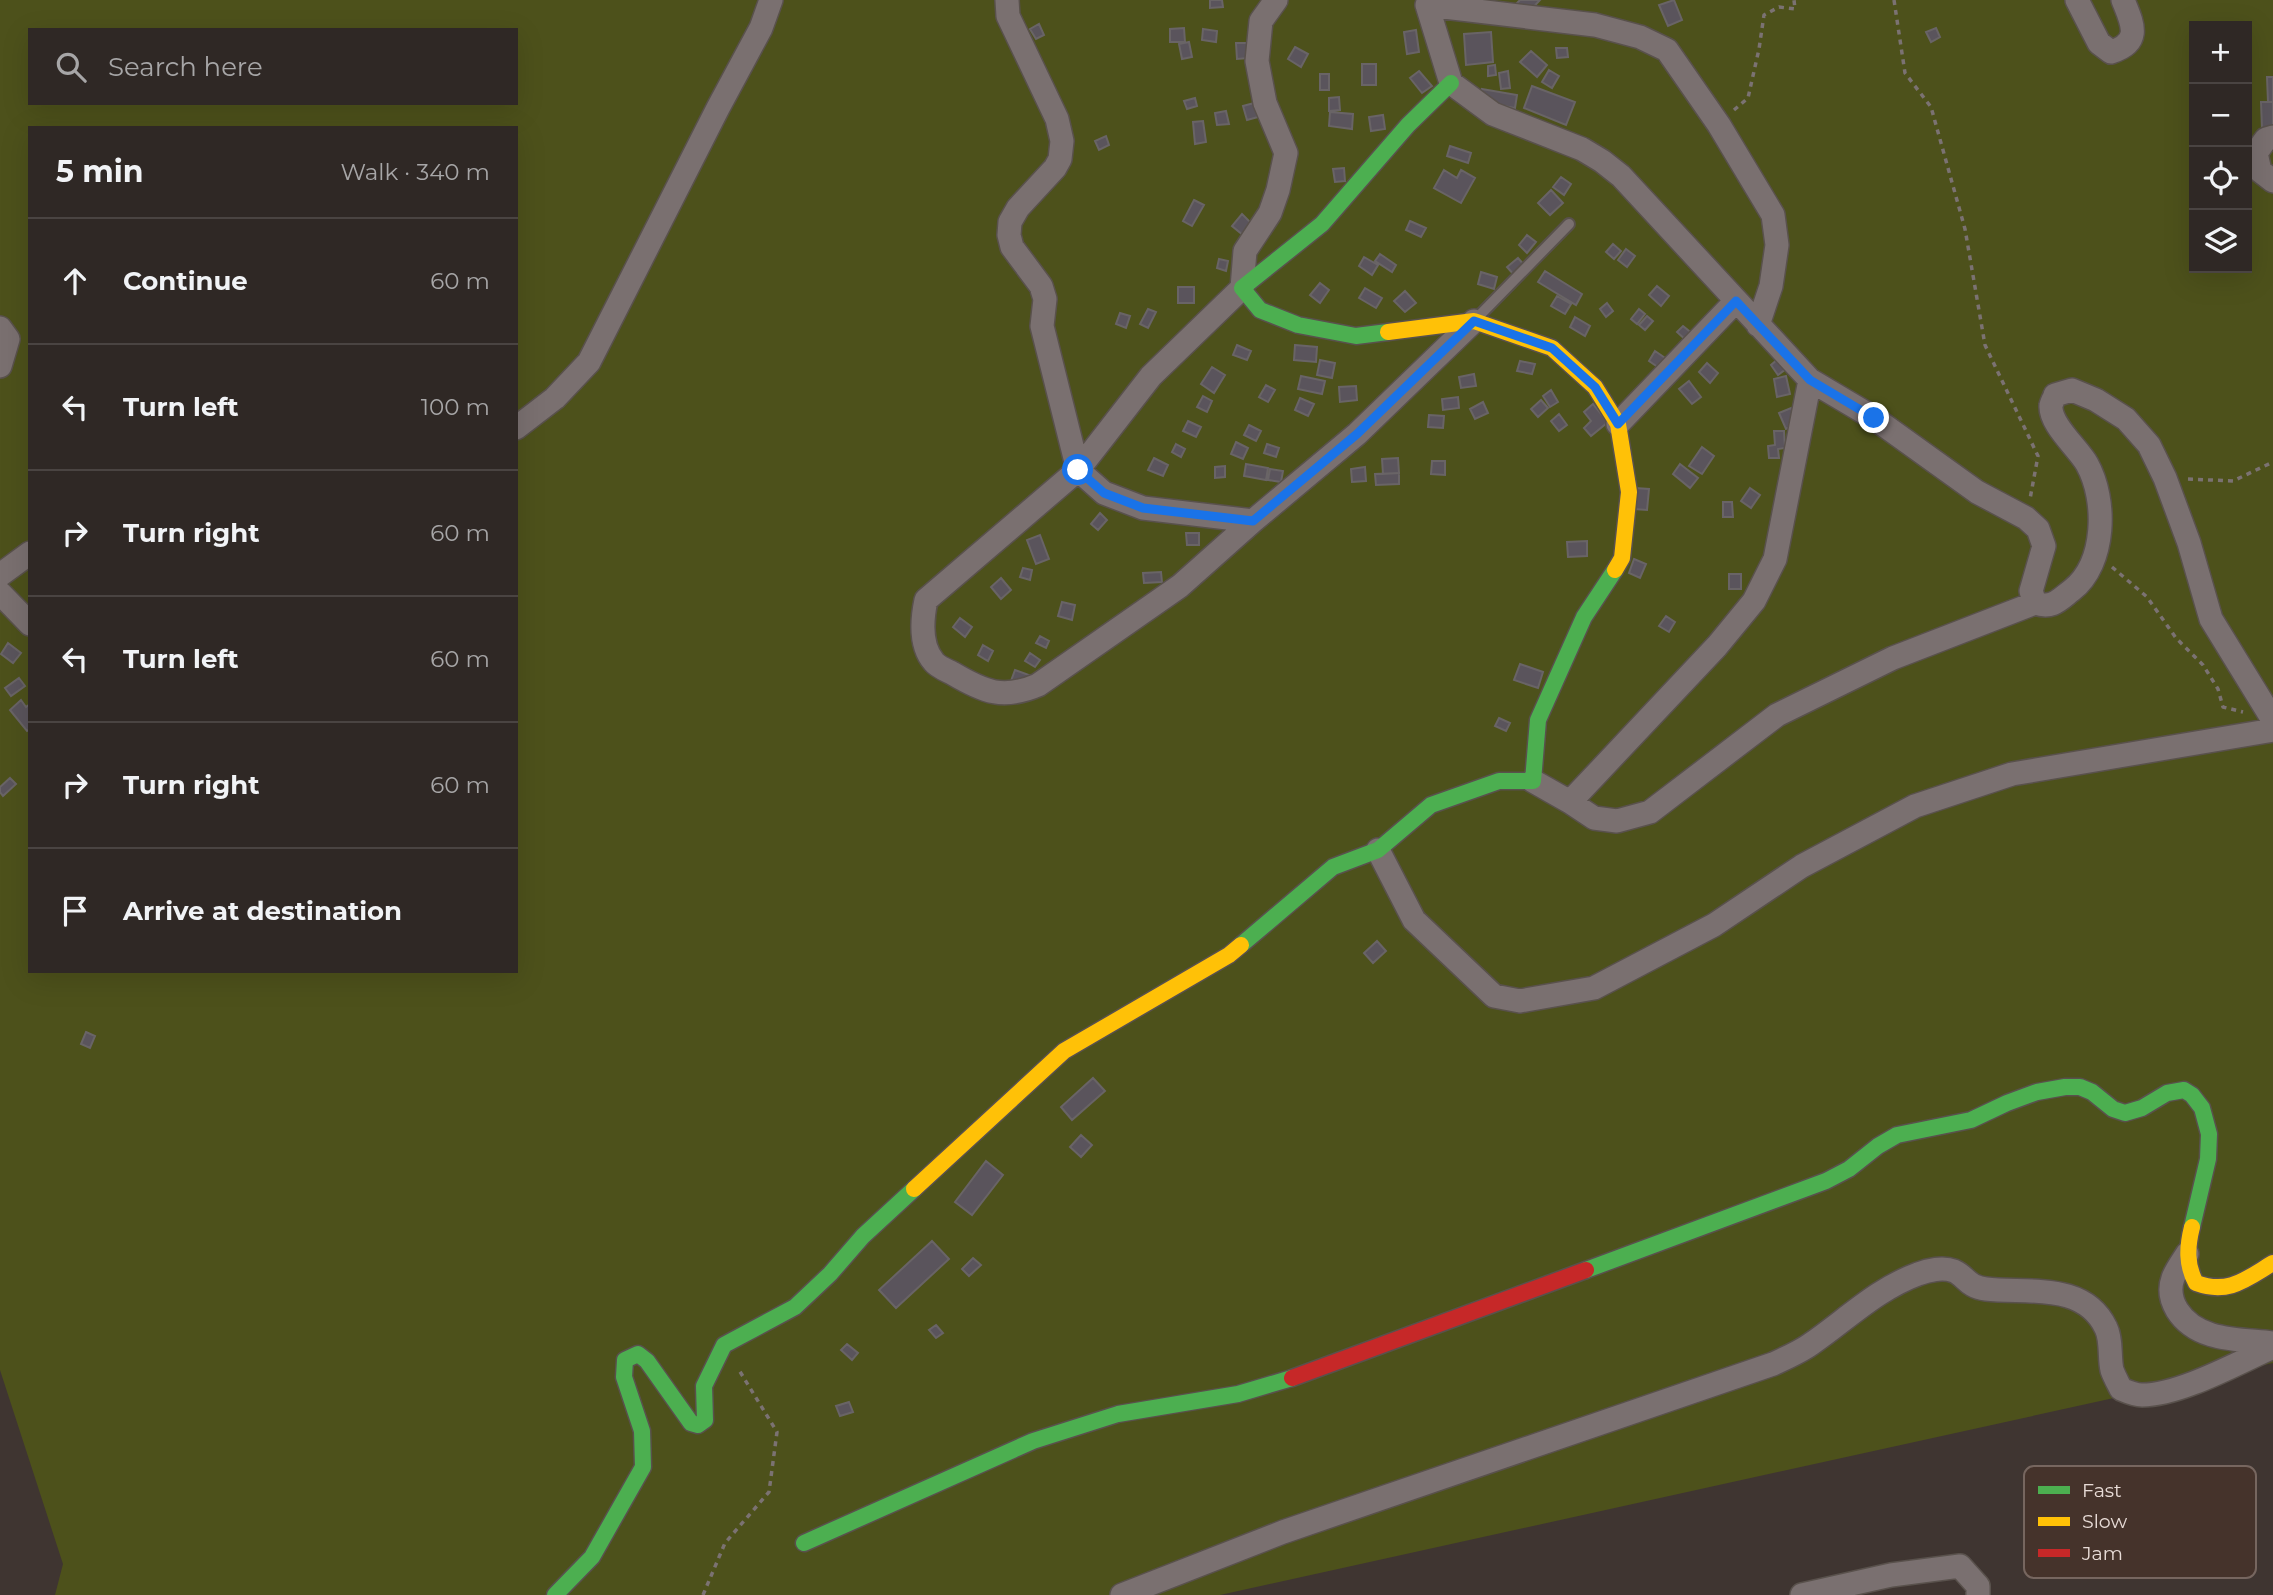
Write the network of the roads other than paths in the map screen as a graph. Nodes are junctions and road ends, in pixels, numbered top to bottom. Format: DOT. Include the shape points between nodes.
graph roads {
  1 [pos="771,0"];
  2 [pos="1007,0"];
  3 [pos="1276,0"];
  4 [pos="2077,0"];
  5 [pos="2123,0"];
  6 [pos="1429,2"];
  7 [pos="1451,83"];
  8 [pos="2273,137"];
  9 [pos="2273,181"];
  10 [pos="1569,224"];
  11 [pos="1242,288"];
  12 [pos="1736,301"];
  13 [pos="1474,321"];
  14 [pos="1758,324"];
  15 [pos="0,327"];
  16 [pos="0,366"];
  17 [pos="1810,380"];
  18 [pos="1618,424"];
  19 [pos="518,426"];
  20 [pos="1078,470"];
  21 [pos="1253,521"];
  22 [pos="28,554"];
  23 [pos="0,575"];
  24 [pos="0,593"];
  25 [pos="2035,603"];
  26 [pos="28,622"];
  27 [pos="2271,721"];
  28 [pos="1532,782"];
  29 [pos="1570,802"];
  30 [pos="1378,850"];
  31 [pos="2187,1254"];
  32 [pos="2273,1263"];
  33 [pos="2273,1345"];
  34 [pos="804,1543"];
  35 [pos="555,1595"];
  36 [pos="1122,1595"];
  37 [pos="1802,1595"];
  38 [pos="1978,1595"];
  1 -- 19 [label="street" via="761,28 589,362 555,398"];
  2 -- 20 [label="street" via="1008,16 1058,119 1062,141 1055,168 1018,208 1009,235 1045,299 1042,326"];
  3 -- 11 [label="street" via="1261,21 1257,61 1265,103 1286,153 1270,213 1245,251"];
  4 -- 5 [label="street" via="2099,43 2111,52 2131,40 2133,26"];
  6 -- 7 [label="street"];
  6 -- 14 [label="street" via="1595,25 1667,50 1773,215 1777,245 1772,286"];
  7 -- 11 [label="street" via="1322,224"];
  7 -- 12 [label="street" via="1493,114 1602,161"];
  8 -- 9 [label="street" via="2256,153 2260,171"];
  10 -- 13 [label="lane"];
  11 -- 13 [label="street" via="1260,310 1298,325 1356,336"];
  11 -- 20 [label="street" via="1150,376"];
  12 -- 14 [label="street"];
  12 -- 18 [label="street"];
  13 -- 18 [label="street" via="1552,348 1595,387"];
  13 -- 21 [label="street" via="1357,434"];
  14 -- 17 [label="street"];
  15 -- 16 [label="street" via="8,339"];
  17 -- 25 [label="street" via="2038,529 2044,546 2031,591"];
  17 -- 29 [label="street" via="1775,559 1754,601"];
  18 -- 28 [label="street" via="1629,492 1622,558 1584,617 1538,720"];
  20 -- 21 [label="street" via="1104,493 1143,508"];
  20 -- 21 [label="street" via="926,600 924,637 934,663 976,687 1000,694 1038,685 1180,586"];
  22 -- 23 [label="street"];
  24 -- 26 [label="street"];
  25 -- 27 [label="street" via="2045,607 2056,603 2082,582 2097,554 2100,505 2088,466 2055,422 2051,405 2055,396 2072,390 2126,419 2149,445 2189,542 2211,619"];
  25 -- 29 [label="street" via="1893,658 1777,715 1650,812 1616,821 1594,818"];
  27 -- 30 [label="street" via="2012,774 1915,806 1802,866 1714,925 1594,988 1520,1001 1494,996 1414,919"];
  28 -- 29 [label="street"];
  28 -- 30 [label="street" via="1499,780 1431,805"];
  30 -- 35 [label="street" via="1333,867 1229,955 1063,1051 863,1236 795,1307 724,1345 704,1385 705,1420 698,1425 691,1423 647,1361 638,1354 625,1360 624,1377 642,1431 643,1467 592,1558"];
  31 -- 32 [label="street" via="2192,1279 2203,1288 2236,1285"];
  31 -- 33 [label="street" via="2170,1290 2172,1301 2189,1324 2228,1339"];
  31 -- 34 [label="street" via="2209,1141 2207,1121 2194,1096 2184,1089 2173,1090 2126,1113 2092,1090 2059,1088 2013,1100 1967,1121 1897,1135 1826,1181 1272,1385 1118,1414 1033,1441"];
  33 -- 36 [label="street" via="2191,1383 2139,1395 2121,1389 2112,1371 2106,1328 2081,1301 2035,1290 1984,1289 1968,1284 1955,1272 1937,1269 1867,1301 1808,1346 1773,1364 1283,1532"];
  37 -- 38 [label="street" via="1891,1575 1960,1566 1978,1586"];
}
